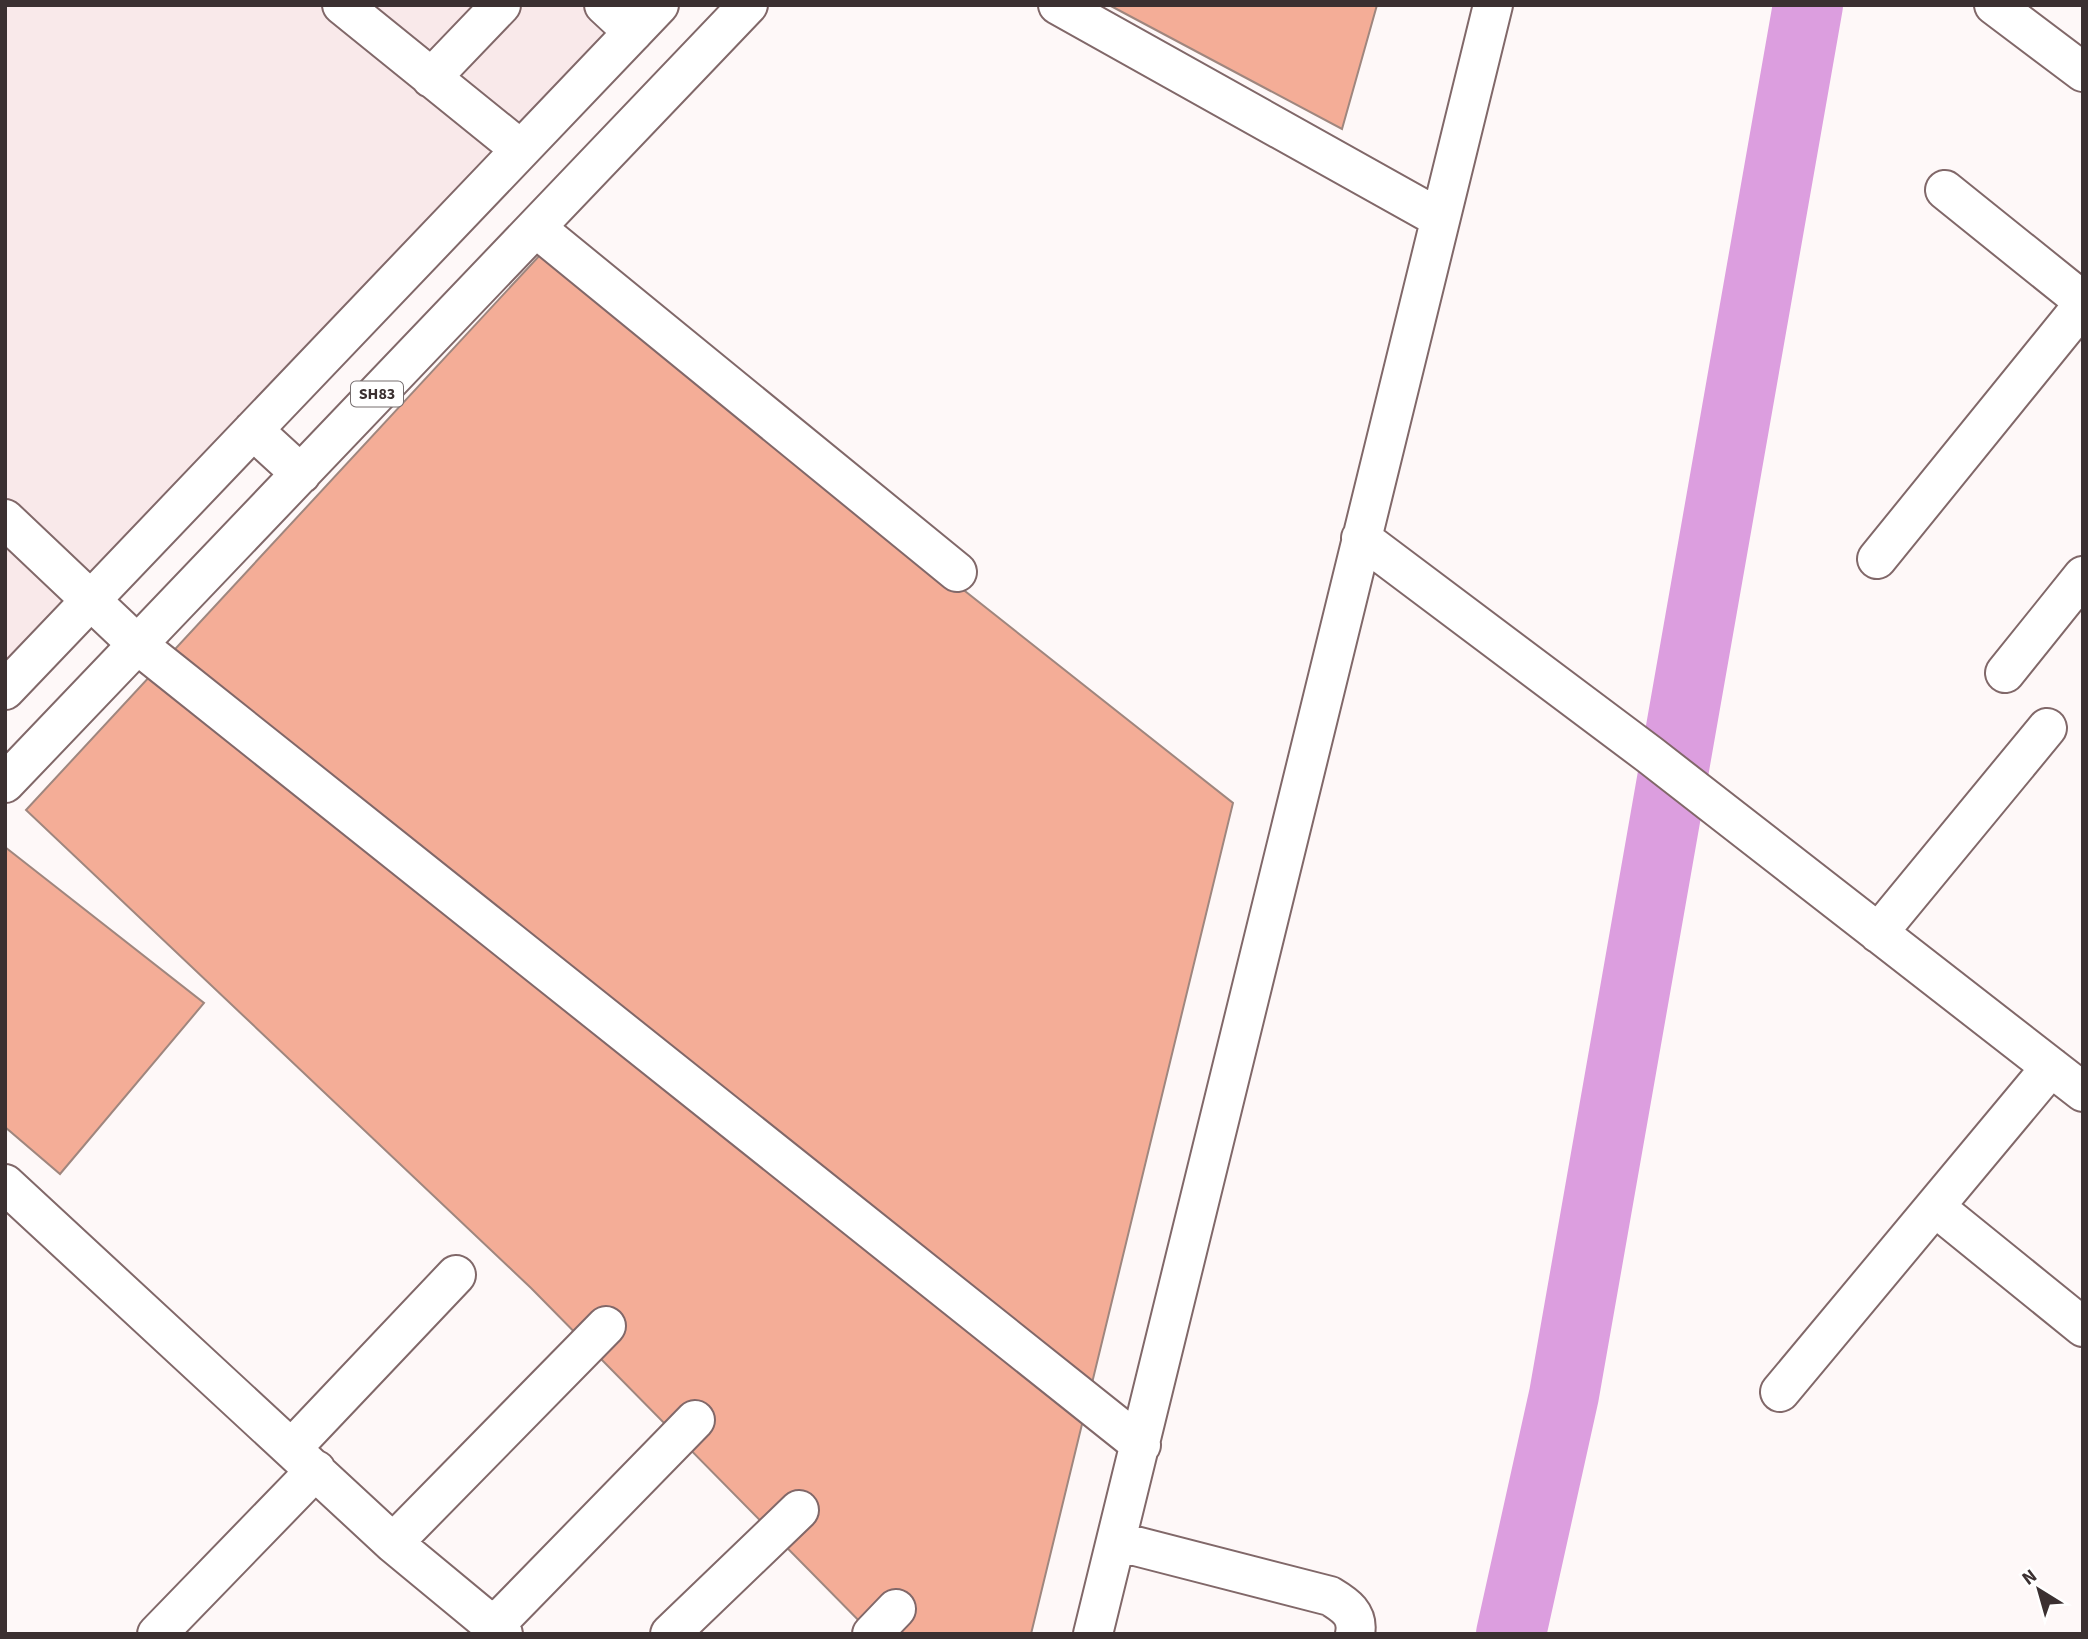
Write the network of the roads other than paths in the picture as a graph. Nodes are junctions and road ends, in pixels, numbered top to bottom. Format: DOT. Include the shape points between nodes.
graph roads {
  1 [pos="342,5"];
  2 [pos="501,5"];
  3 [pos="604,5"];
  4 [pos="659,5"];
  5 [pos="748,5"];
  6 [pos="1058,5"];
  7 [pos="1493,5"];
  8 [pos="1994,5"];
  9 [pos="633,32"];
  10 [pos="2083,72"];
  11 [pos="431,78"];
  12 [pos="520,149"];
  13 [pos="1945,190"];
  14 [pos="1439,218"];
  15 [pos="536,228"];
  16 [pos="2083,303"];
  17 [pos="253,430"];
  18 [pos="301,474"];
  19 [pos="5,519"];
  20 [pos="1361,538"];
  21 [pos="1877,559"];
  22 [pos="957,572"];
  23 [pos="2083,576"];
  24 [pos="92,599"];
  25 [pos="138,645"];
  26 [pos="2005,673"];
  27 [pos="5,690"];
  28 [pos="2047,728"];
  29 [pos="5,783"];
  30 [pos="1878,933"];
  31 [pos="2051,1067"];
  32 [pos="2083,1091"];
  33 [pos="5,1184"];
  34 [pos="1935,1207"];
  35 [pos="456,1275"];
  36 [pos="606,1326"];
  37 [pos="2083,1327"];
  38 [pos="1780,1392"];
  39 [pos="695,1420"];
  40 [pos="1141,1446"];
  41 [pos="304,1459"];
  42 [pos="799,1510"];
  43 [pos="1116,1541"];
  44 [pos="393,1543"];
  45 [pos="499,1630"];
  46 [pos="157,1634"];
  47 [pos="670,1634"];
  48 [pos="1093,1634"];
  49 [pos="1355,1634"];
  1 -- 11 [label="street"];
  2 -- 11 [label="street"];
  3 -- 9 [label="street"];
  4 -- 9 [label="street"];
  5 -- 15 [label="street, SH83"];
  6 -- 14 [label="street"];
  7 -- 14 [label="street"];
  8 -- 10 [label="street"];
  9 -- 12 [label="street"];
  11 -- 12 [label="street"];
  12 -- 17 [label="street"];
  13 -- 16 [label="street"];
  14 -- 20 [label="street"];
  15 -- 18 [label="street, SH83"];
  15 -- 22 [label="street"];
  16 -- 21 [label="street"];
  17 -- 18 [label="street"];
  17 -- 24 [label="street"];
  18 -- 25 [label="street, SH83"];
  19 -- 24 [label="street"];
  20 -- 30 [label="street"];
  20 -- 40 [label="street"];
  23 -- 26 [label="street"];
  24 -- 25 [label="street"];
  24 -- 27 [label="street"];
  25 -- 29 [label="street, SH83"];
  25 -- 40 [label="street"];
  28 -- 30 [label="street"];
  30 -- 31 [label="street"];
  31 -- 32 [label="street"];
  31 -- 34 [label="street"];
  33 -- 41 [label="street"];
  34 -- 37 [label="street"];
  34 -- 38 [label="street"];
  35 -- 41 [label="street"];
  36 -- 44 [label="street"];
  39 -- 45 [label="street"];
  40 -- 43 [label="street"];
  41 -- 44 [label="street"];
  41 -- 46 [label="street"];
  42 -- 47 [label="street"];
  43 -- 48 [label="street"];
  43 -- 49 [label="street" via="1330,1596 1354,1616"];
  44 -- 45 [label="street"];
}
